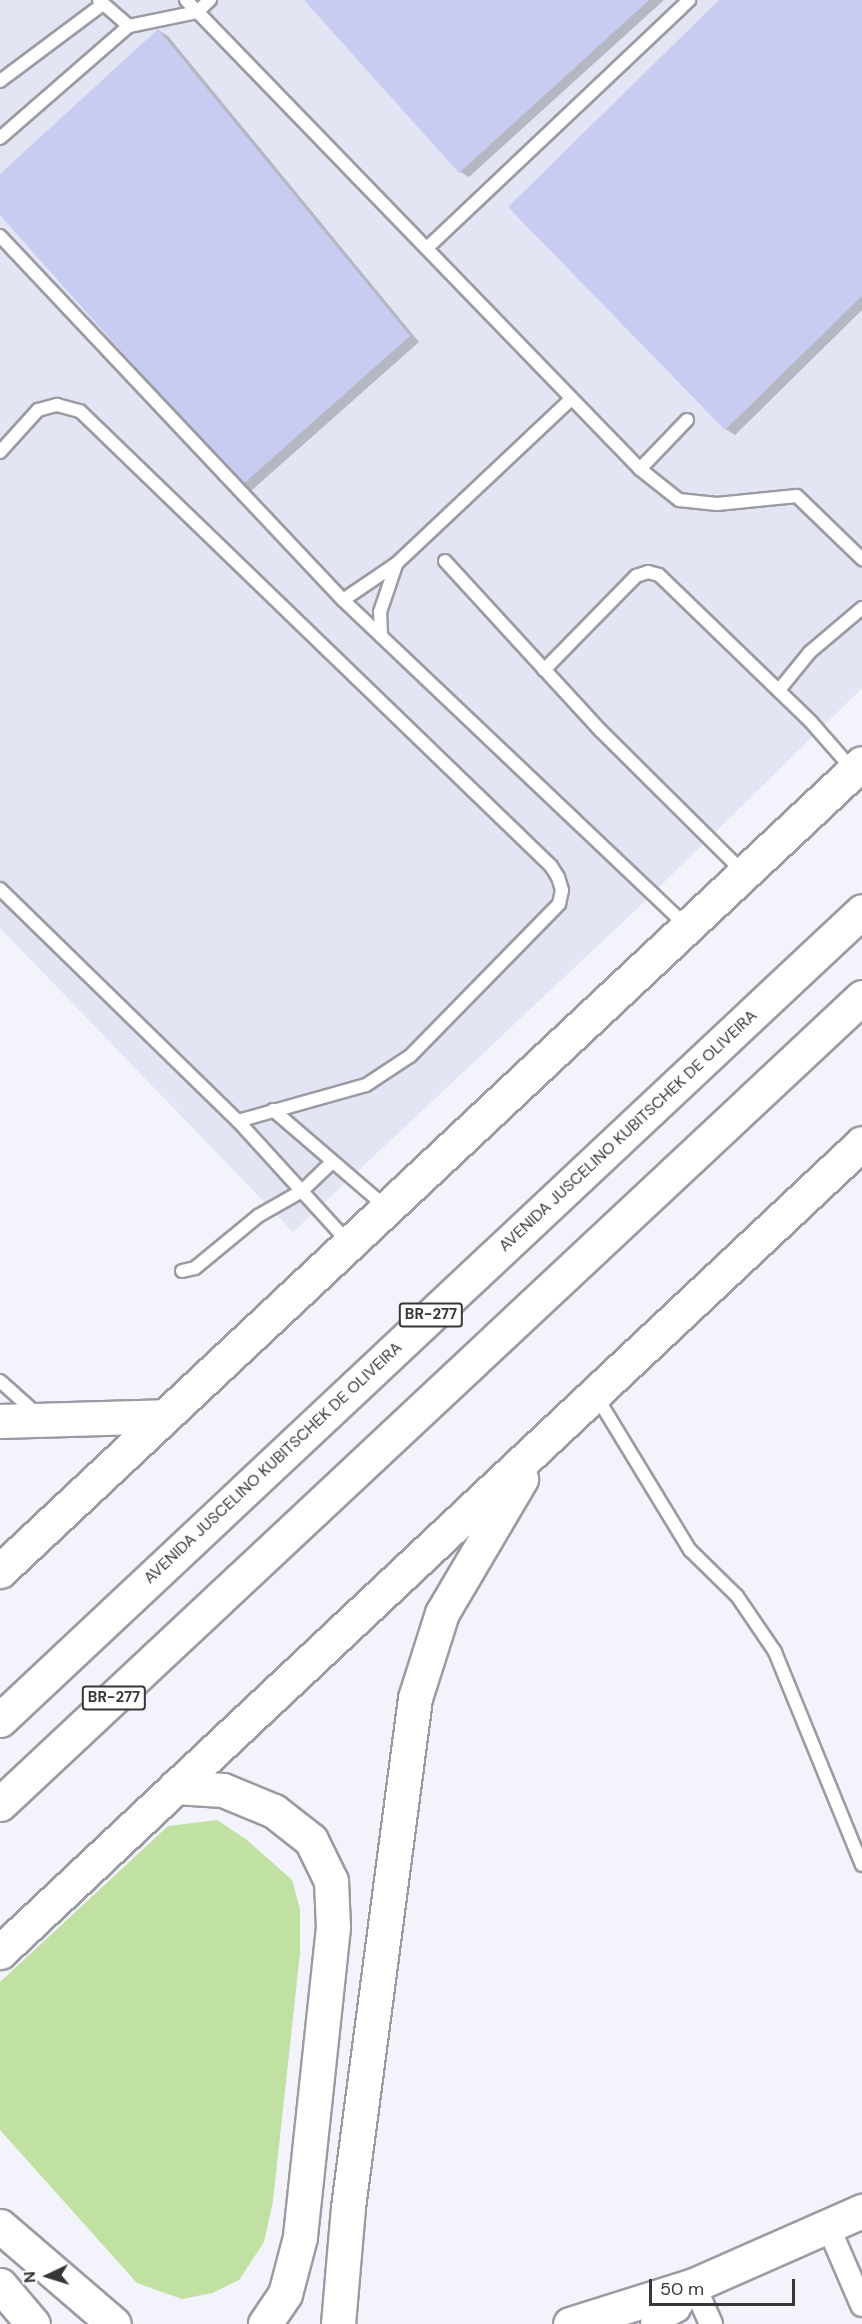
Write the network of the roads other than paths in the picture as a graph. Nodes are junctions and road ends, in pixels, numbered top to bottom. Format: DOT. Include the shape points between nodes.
graph roads {
  1 [pos="186,0"];
  2 [pos="210,0"];
  3 [pos="689,0"];
  4 [pos="101,2"];
  5 [pos="197,12"];
  6 [pos="129,26"];
  7 [pos="0,81"];
  8 [pos="0,138"];
  9 [pos="0,236"];
  10 [pos="427,248"];
  11 [pos="570,400"];
  12 [pos="687,420"];
  13 [pos="0,452"];
  14 [pos="640,469"];
  15 [pos="862,559"];
  16 [pos="445,561"];
  17 [pos="396,564"];
  18 [pos="343,600"];
  19 [pos="862,608"];
  20 [pos="381,636"];
  21 [pos="544,670"];
  22 [pos="779,690"];
  23 [pos="858,767"];
  24 [pos="745,873"];
  25 [pos="0,889"];
  26 [pos="862,911"];
  27 [pos="688,927"];
  28 [pos="862,996"];
  29 [pos="273,1110"];
  30 [pos="238,1121"];
  31 [pos="862,1143"];
  32 [pos="332,1162"];
  33 [pos="302,1191"];
  34 [pos="388,1208"];
  35 [pos="350,1244"];
  36 [pos="182,1270"];
  37 [pos="0,1381"];
  38 [pos="595,1393"];
  39 [pos="164,1416"];
  40 [pos="0,1421"];
  41 [pos="45,1422"];
  42 [pos="546,1439"];
  43 [pos="0,1571"];
  44 [pos="0,1720"];
  45 [pos="225,1740"];
  46 [pos="175,1787"];
  47 [pos="232,1793"];
  48 [pos="0,1804"];
  49 [pos="862,1866"];
  50 [pos="0,1952"];
  51 [pos="862,2211"];
  52 [pos="0,2226"];
  53 [pos="828,2226"];
  54 [pos="0,2285"];
  55 [pos="694,2285"];
  56 [pos="862,2305"];
  57 [pos="28,2320"];
  58 [pos="82,2324"];
  59 [pos="114,2324"];
  60 [pos="265,2324"];
  61 [pos="338,2324"];
  62 [pos="570,2324"];
  63 [pos="652,2324"];
  64 [pos="711,2324"];
  1 -- 5 [label="lane"];
  2 -- 5 [label="lane"];
  3 -- 10 [label="lane"];
  4 -- 6 [label="lane"];
  4 -- 7 [label="lane"];
  5 -- 6 [label="lane"];
  5 -- 10 [label="lane"];
  6 -- 8 [label="lane"];
  9 -- 18 [label="lane"];
  10 -- 11 [label="lane"];
  11 -- 14 [label="lane"];
  11 -- 17 [label="lane"];
  12 -- 14 [label="lane"];
  13 -- 29 [label="lane" via="38,410 57,405 80,411 558,877 562,890 559,904 410,1056 366,1085"];
  14 -- 15 [label="lane" via="679,500 717,504 797,496"];
  16 -- 21 [label="lane"];
  17 -- 18 [label="lane"];
  17 -- 20 [label="lane" via="380,612"];
  18 -- 20 [label="lane"];
  19 -- 22 [label="lane" via="810,652"];
  20 -- 27 [label="lane"];
  21 -- 22 [label="lane" via="636,576 648,572 659,575"];
  21 -- 24 [label="lane"];
  22 -- 23 [label="lane"];
  23 -- 24 [label="main road"];
  24 -- 27 [label="main road"];
  25 -- 30 [label="lane"];
  26 -- 44 [label="main road, AVENIDA JUSCELINO KUBITSCHEK DE OLIVEIRA / BR-277"];
  27 -- 34 [label="main road"];
  28 -- 48 [label="main road, BR-277"];
  29 -- 30 [label="lane"];
  29 -- 32 [label="lane"];
  30 -- 33 [label="lane"];
  31 -- 38 [label="main road"];
  32 -- 33 [label="lane"];
  32 -- 34 [label="lane"];
  33 -- 35 [label="lane"];
  33 -- 36 [label="lane" via="258,1216 195,1268"];
  34 -- 35 [label="main road"];
  35 -- 39 [label="main road"];
  37 -- 41 [label="lane"];
  38 -- 42 [label="main road"];
  38 -- 49 [label="lane" via="690,1550 737,1596 775,1652"];
  39 -- 41 [label="main road"];
  39 -- 43 [label="main road"];
  40 -- 41 [label="main road"];
  42 -- 45 [label="main road"];
  42 -- 61 [label="main road" via="442,1613 415,1698 348,2207"];
  45 -- 46 [label="main road"];
  45 -- 47 [label="main road" via="224,1768"];
  46 -- 47 [label="main road" via="199,1786"];
  46 -- 50 [label="main road"];
  47 -- 60 [label="main road" via="274,1810 311,1840 322,1858 333,1902 300,2237 285,2294"];
  51 -- 53 [label="main road"];
  52 -- 58 [label="main road"];
  52 -- 59 [label="main road"];
  53 -- 55 [label="main road"];
  53 -- 56 [label="street"];
  54 -- 57 [label="main road"];
  55 -- 62 [label="main road"];
  55 -- 63 [label="street" via="678,2310"];
  55 -- 64 [label="street"];
}
